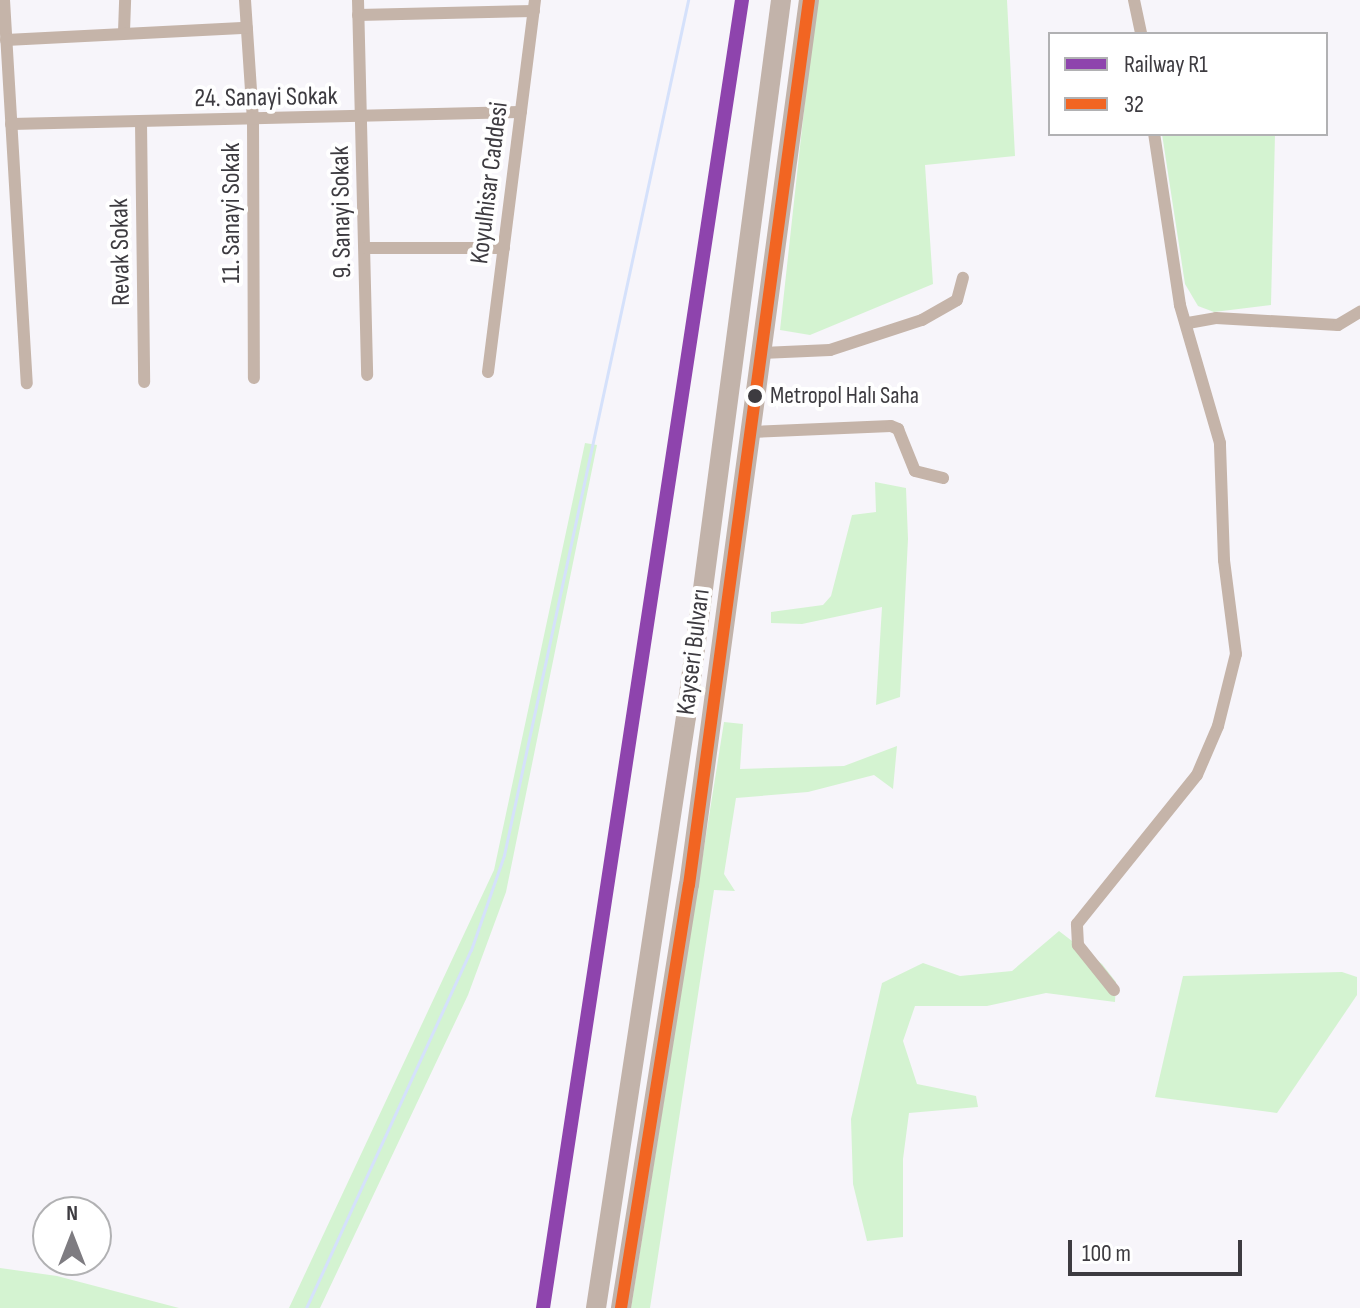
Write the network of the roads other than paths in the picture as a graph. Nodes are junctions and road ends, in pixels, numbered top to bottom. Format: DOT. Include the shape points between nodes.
graph roads {
  1 [pos="4,0"];
  2 [pos="125,0"];
  3 [pos="245,0"];
  4 [pos="358,0"];
  5 [pos="781,0"];
  6 [pos="809,0"];
  7 [pos="1134,0"];
  8 [pos="535,6"];
  9 [pos="358,15"];
  10 [pos="247,28"];
  11 [pos="124,32"];
  12 [pos="1141,32"];
  13 [pos="6,40"];
  14 [pos="521,112"];
  15 [pos="363,118"];
  16 [pos="253,120"];
  17 [pos="141,122"];
  18 [pos="11,124"];
  19 [pos="1154,136"];
  20 [pos="365,248"];
  21 [pos="504,248"];
  22 [pos="963,278"];
  23 [pos="1360,312"];
  24 [pos="1188,323"];
  25 [pos="761,353"];
  26 [pos="488,372"];
  27 [pos="367,375"];
  28 [pos="254,378"];
  29 [pos="144,382"];
  30 [pos="27,383"];
  31 [pos="750,432"];
  32 [pos="943,478"];
  33 [pos="1114,990"];
  34 [pos="596,1308"];
  35 [pos="621,1308"];
  1 -- 13 [label="street"];
  2 -- 11 [label="street"];
  3 -- 10 [label="street, 11. Sanayi Sokak"];
  4 -- 9 [label="street, 9. Sanayi Sokak"];
  5 -- 34 [label="highway, Kayseri Bulvarı" via="686,717"];
  6 -- 25 [label="highway, Kayseri Bulvarı"];
  7 -- 12 [label="street"];
  8 -- 9 [label="street"];
  8 -- 14 [label="street, Koyulhisar Caddesi"];
  9 -- 15 [label="street, 9. Sanayi Sokak"];
  10 -- 11 [label="street"];
  10 -- 16 [label="street, 11. Sanayi Sokak"];
  11 -- 13 [label="street"];
  13 -- 18 [label="street"];
  14 -- 15 [label="street, 24. Sanayi Sokak"];
  14 -- 21 [label="street, Koyulhisar Caddesi"];
  15 -- 16 [label="street, 24. Sanayi Sokak"];
  15 -- 20 [label="street, 9. Sanayi Sokak"];
  16 -- 17 [label="street, 24. Sanayi Sokak"];
  16 -- 28 [label="street, 11. Sanayi Sokak"];
  17 -- 18 [label="street, 24. Sanayi Sokak"];
  17 -- 29 [label="street, Revak Sokak"];
  18 -- 30 [label="street"];
  19 -- 24 [label="street" via="1180,305"];
  20 -- 21 [label="street"];
  20 -- 27 [label="street, 9. Sanayi Sokak"];
  21 -- 26 [label="street, Koyulhisar Caddesi"];
  22 -- 25 [label="street" via="957,300 922,320 830,350"];
  23 -- 24 [label="street" via="1338,325 1216,318"];
  24 -- 33 [label="street" via="1220,443 1235,673 1197,775 1077,924 1078,945"];
  25 -- 31 [label="highway, Kayseri Bulvarı"];
  31 -- 32 [label="street" via="891,426 898,429 915,471"];
  31 -- 35 [label="highway, Kayseri Bulvarı" via="689,885"];
}
